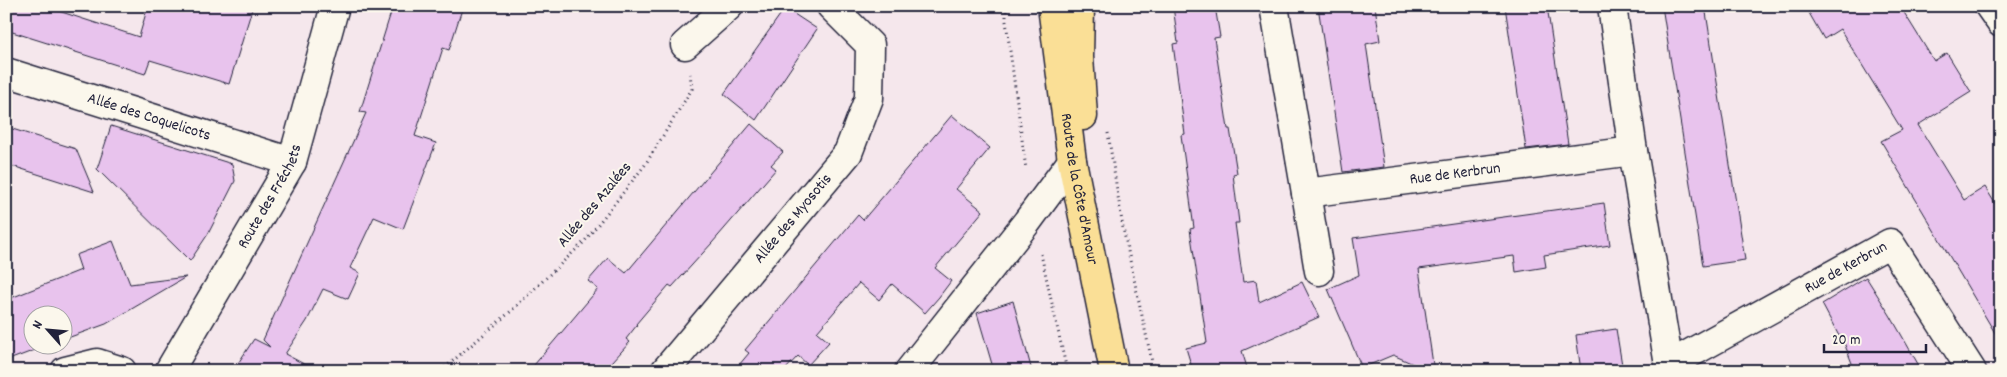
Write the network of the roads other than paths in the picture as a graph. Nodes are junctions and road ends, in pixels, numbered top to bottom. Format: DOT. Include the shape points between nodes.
graph roads {
  1 [pos="336,6"];
  2 [pos="729,6"];
  3 [pos="831,6"];
  4 [pos="1052,6"];
  5 [pos="1080,6"];
  6 [pos="1274,6"];
  7 [pos="1612,6"];
  8 [pos="1989,6"];
  9 [pos="2001,23"];
  10 [pos="685,45"];
  11 [pos="6,72"];
  12 [pos="1633,150"];
  13 [pos="292,162"];
  14 [pos="1072,162"];
  15 [pos="1306,193"];
  16 [pos="1319,270"];
  17 [pos="1670,368"];
  18 [pos="65,371"];
  19 [pos="122,371"];
  20 [pos="169,371"];
  21 [pos="665,371"];
  22 [pos="909,371"];
  23 [pos="1114,371"];
  24 [pos="1130,371"];
  25 [pos="1972,371"];
  1 -- 13 [label="street, Route des Fréchets"];
  2 -- 10 [label="street"];
  3 -- 21 [label="street, Allée des Myosotis" via="870,46 870,98 848,153"];
  4 -- 14 [label="main road, Route de la Côte d'Amour"];
  5 -- 24 [label="main road, Route de la Côte d'Amour" via="1078,57 1085,146 1104,260"];
  6 -- 15 [label="street"];
  7 -- 12 [label="street, Rue de Kerbrun"];
  8 -- 9 [label="street"];
  11 -- 13 [label="street, Allée des Coquelicots"];
  12 -- 15 [label="street, Rue de Kerbrun"];
  12 -- 17 [label="street, Rue de Kerbrun"];
  13 -- 20 [label="street, Route des Fréchets"];
  14 -- 22 [label="street"];
  14 -- 23 [label="main road, Route de la Côte d'Amour"];
  15 -- 16 [label="street"];
  17 -- 25 [label="street, Rue de Kerbrun" via="1890,243"];
  18 -- 19 [label="street" via="97,363"];
}
